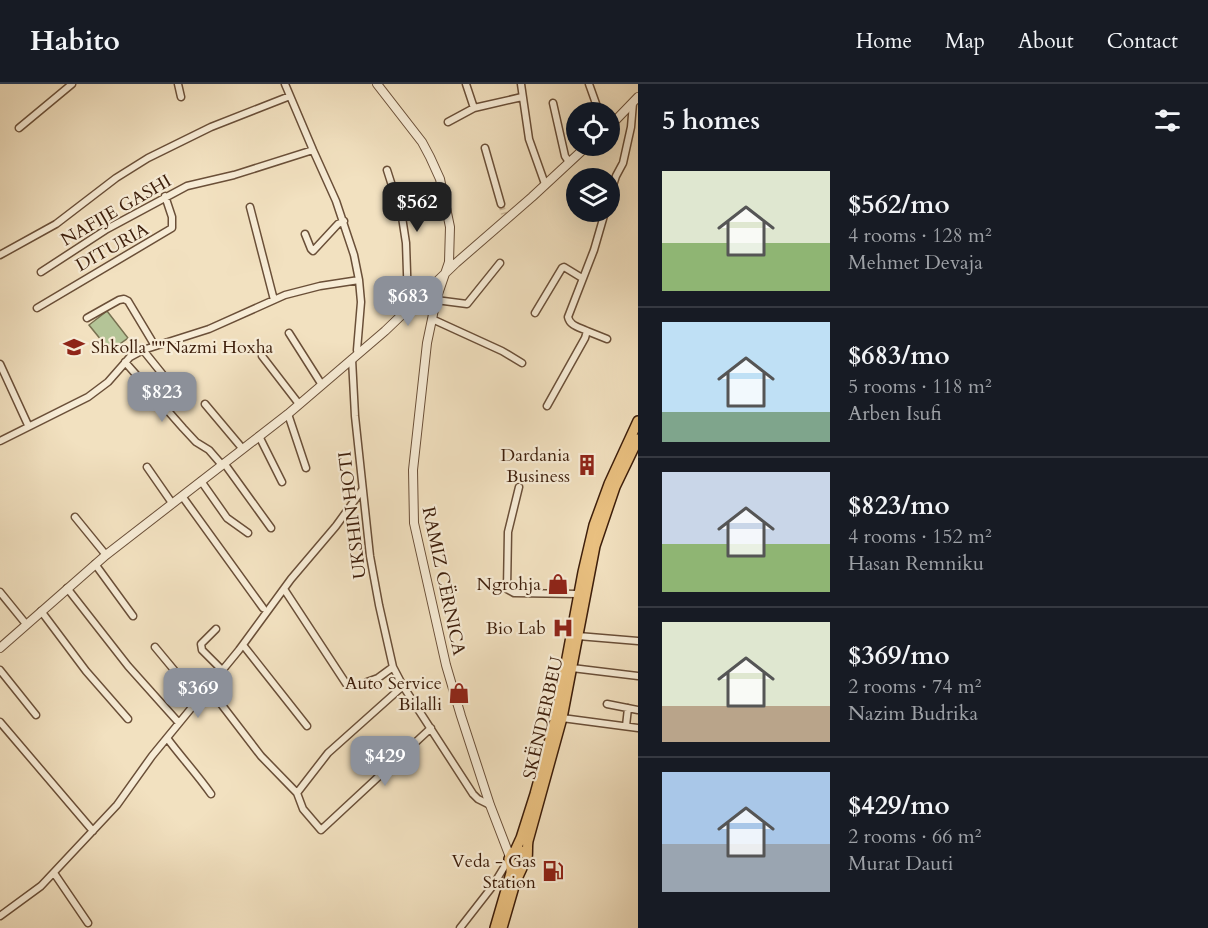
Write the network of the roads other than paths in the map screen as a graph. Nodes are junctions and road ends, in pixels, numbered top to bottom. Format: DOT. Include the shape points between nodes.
graph roads {
  1 [pos="72,84"];
  2 [pos="178,84"];
  3 [pos="285,84"];
  4 [pos="377,84"];
  5 [pos="466,84"];
  6 [pos="521,84"];
  7 [pos="589,84"];
  8 [pos="290,96"];
  9 [pos="181,97"];
  10 [pos="522,98"];
  11 [pos="635,100"];
  12 [pos="595,102"];
  13 [pos="553,103"];
  14 [pos="474,108"];
  15 [pos="620,116"];
  16 [pos="448,122"];
  17 [pos="19,128"];
  18 [pos="485,148"];
  19 [pos="313,150"];
  20 [pos="575,156"];
  21 [pos="569,162"];
  22 [pos="620,169"];
  23 [pos="387,170"];
  24 [pos="545,184"];
  25 [pos="165,196"];
  26 [pos="501,204"];
  27 [pos="250,207"];
  28 [pos="344,221"];
  29 [pos="602,222"];
  30 [pos="305,234"];
  31 [pos="0,255"];
  32 [pos="500,263"];
  33 [pos="40,272"];
  34 [pos="445,275"];
  35 [pos="582,278"];
  36 [pos="359,280"];
  37 [pos="274,300"];
  38 [pos="436,300"];
  39 [pos="410,307"];
  40 [pos="37,308"];
  41 [pos="535,314"];
  42 [pos="87,318"];
  43 [pos="432,319"];
  44 [pos="586,331"];
  45 [pos="289,333"];
  46 [pos="607,339"];
  47 [pos="154,346"];
  48 [pos="143,350"];
  49 [pos="262,356"];
  50 [pos="355,356"];
  51 [pos="125,362"];
  52 [pos="522,363"];
  53 [pos="0,364"];
  54 [pos="322,385"];
  55 [pos="176,391"];
  56 [pos="205,404"];
  57 [pos="299,404"];
  58 [pos="547,406"];
  59 [pos="288,414"];
  60 [pos="638,421"];
  61 [pos="28,425"];
  62 [pos="259,436"];
  63 [pos="638,440"];
  64 [pos="0,441"];
  65 [pos="242,448"];
  66 [pos="635,453"];
  67 [pos="223,464"];
  68 [pos="147,467"];
  69 [pos="306,468"];
  70 [pos="201,482"];
  71 [pos="282,482"];
  72 [pos="519,487"];
  73 [pos="362,490"];
  74 [pos="182,496"];
  75 [pos="172,503"];
  76 [pos="75,517"];
  77 [pos="271,528"];
  78 [pos="248,533"];
  79 [pos="106,555"];
  80 [pos="95,564"];
  81 [pos="67,588"];
  82 [pos="284,590"];
  83 [pos="0,592"];
  84 [pos="578,594"];
  85 [pos="263,608"];
  86 [pos="41,611"];
  87 [pos="133,615"];
  88 [pos="26,624"];
  89 [pos="216,629"];
  90 [pos="578,636"];
  91 [pos="638,641"];
  92 [pos="243,645"];
  93 [pos="155,647"];
  94 [pos="0,648"];
  95 [pos="393,667"];
  96 [pos="572,668"];
  97 [pos="0,670"];
  98 [pos="222,670"];
  99 [pos="638,676"];
  100 [pos="367,682"];
  101 [pos="347,685"];
  102 [pos="404,686"];
  103 [pos="208,687"];
  104 [pos="199,699"];
  105 [pos="607,704"];
  106 [pos="628,708"];
  107 [pos="638,710"];
  108 [pos="36,715"];
  109 [pos="562,718"];
  110 [pos="128,719"];
  111 [pos="0,722"];
  112 [pos="179,723"];
  113 [pos="307,726"];
  114 [pos="626,726"];
  115 [pos="431,728"];
  116 [pos="638,728"];
  117 [pos="167,738"];
  118 [pos="297,793"];
  119 [pos="211,794"];
  120 [pos="490,805"];
  121 [pos="93,831"];
  122 [pos="515,851"];
  123 [pos="522,868"];
  124 [pos="54,873"];
  125 [pos="0,916"];
  126 [pos="88,923"];
  127 [pos="460,928"];
  128 [pos="495,928"];
  129 [pos="502,928"];
  1 -- 17 [label="street"];
  2 -- 9 [label="street"];
  3 -- 8 [label="street, UKSHIN HOTI"];
  4 -- 34 [label="street, RAMIZ CËRNICA" via="422,142 440,179 450,227"];
  5 -- 14 [label="street"];
  6 -- 10 [label="street"];
  7 -- 12 [label="street"];
  8 -- 19 [label="street, UKSHIN HOTI"];
  8 -- 31 [label="street" via="211,127 148,158 56,224"];
  10 -- 14 [label="street"];
  10 -- 24 [label="street" via="529,139"];
  11 -- 15 [label="street"];
  11 -- 22 [label="street"];
  13 -- 21 [label="street"];
  14 -- 16 [label="street"];
  18 -- 26 [label="street"];
  19 -- 25 [label="street, NAFIJE GASHI" via="187,186"];
  19 -- 28 [label="street, UKSHIN HOTI"];
  20 -- 21 [label="street"];
  21 -- 24 [label="street"];
  23 -- 39 [label="street" via="402,218"];
  24 -- 34 [label="street"];
  25 -- 33 [label="street, NAFIJE GASHI"];
  25 -- 40 [label="street, DITURIA" via="172,228"];
  27 -- 37 [label="street"];
  28 -- 30 [label="street" via="314,251"];
  28 -- 36 [label="street, UKSHIN HOTI"];
  29 -- 35 [label="street"];
  32 -- 38 [label="street" via="467,304"];
  34 -- 38 [label="street, RAMIZ CËRNICA"];
  34 -- 39 [label="street"];
  35 -- 41 [label="street" via="562,268"];
  35 -- 44 [label="street" via="568,317 573,325"];
  36 -- 37 [label="street" via="320,285"];
  36 -- 50 [label="street, UKSHIN HOTI" via="361,302"];
  37 -- 47 [label="street" via="209,329"];
  38 -- 43 [label="street, RAMIZ CËRNICA"];
  39 -- 50 [label="street"];
  42 -- 47 [label="street" via="124,299"];
  43 -- 52 [label="street"];
  43 -- 120 [label="street, RAMIZ CËRNICA" via="413,470 414,523 446,665"];
  44 -- 46 [label="street"];
  44 -- 58 [label="street"];
  45 -- 54 [label="street"];
  47 -- 48 [label="street"];
  48 -- 51 [label="street"];
  48 -- 55 [label="street"];
  49 -- 57 [label="street"];
  50 -- 54 [label="street"];
  50 -- 73 [label="street, UKSHIN HOTI"];
  51 -- 61 [label="street" via="88,397"];
  51 -- 67 [label="street" via="196,442"];
  53 -- 61 [label="street"];
  54 -- 57 [label="street"];
  56 -- 65 [label="street"];
  57 -- 59 [label="street"];
  59 -- 62 [label="street"];
  59 -- 69 [label="street"];
  60 -- 84 [label="main road, SKËNDERBEU" via="594,525"];
  61 -- 64 [label="street"];
  62 -- 65 [label="street"];
  62 -- 71 [label="street"];
  63 -- 66 [label="main road, SKËNDERBEU"];
  65 -- 67 [label="street"];
  66 -- 90 [label="main road, SKËNDERBEU" via="615,487 600,527"];
  67 -- 70 [label="street"];
  67 -- 77 [label="street"];
  68 -- 75 [label="street"];
  70 -- 74 [label="street"];
  70 -- 78 [label="street" via="227,518"];
  72 -- 84 [label="street" via="508,532 507,589 514,593"];
  73 -- 82 [label="street"];
  73 -- 95 [label="street, UKSHIN HOTI" via="370,556"];
  74 -- 75 [label="street"];
  74 -- 85 [label="street"];
  75 -- 79 [label="street"];
  76 -- 79 [label="street"];
  79 -- 80 [label="street"];
  80 -- 81 [label="street"];
  80 -- 87 [label="street"];
  81 -- 86 [label="street"];
  81 -- 112 [label="street"];
  82 -- 92 [label="street"];
  82 -- 101 [label="street"];
  83 -- 88 [label="street"];
  84 -- 122 [label="main road, SKËNDERBEU" via="556,717"];
  86 -- 88 [label="street"];
  86 -- 110 [label="street"];
  88 -- 94 [label="street"];
  89 -- 98 [label="street" via="201,644 202,651"];
  90 -- 91 [label="street"];
  90 -- 96 [label="main road, SKËNDERBEU"];
  92 -- 98 [label="street"];
  92 -- 113 [label="street"];
  93 -- 104 [label="street"];
  95 -- 100 [label="street"];
  95 -- 102 [label="street, UKSHIN HOTI"];
  96 -- 99 [label="street"];
  96 -- 109 [label="main road, SKËNDERBEU"];
  97 -- 108 [label="street"];
  98 -- 103 [label="street"];
  102 -- 115 [label="street, UKSHIN HOTI"];
  102 -- 118 [label="street" via="328,753"];
  103 -- 104 [label="street"];
  103 -- 118 [label="street" via="261,756"];
  104 -- 112 [label="street"];
  105 -- 106 [label="street"];
  106 -- 107 [label="street"];
  106 -- 114 [label="street"];
  109 -- 114 [label="street"];
  109 -- 122 [label="main road, SKËNDERBEU" via="528,841"];
  111 -- 121 [label="street"];
  112 -- 117 [label="street"];
  114 -- 116 [label="street"];
  115 -- 118 [label="street" via="322,829 303,810"];
  115 -- 120 [label="street, UKSHIN HOTI" via="473,794"];
  117 -- 119 [label="street"];
  117 -- 121 [label="street"];
  120 -- 122 [label="street, RAMIZ CËRNICA"];
  121 -- 124 [label="street"];
  122 -- 123 [label="main road" via="516,868"];
  122 -- 123 [label="main road" via="527,862"];
  122 -- 127 [label="street"];
  122 -- 128 [label="main road"];
  123 -- 129 [label="main road"];
  124 -- 125 [label="street"];
  124 -- 126 [label="street"];
}
